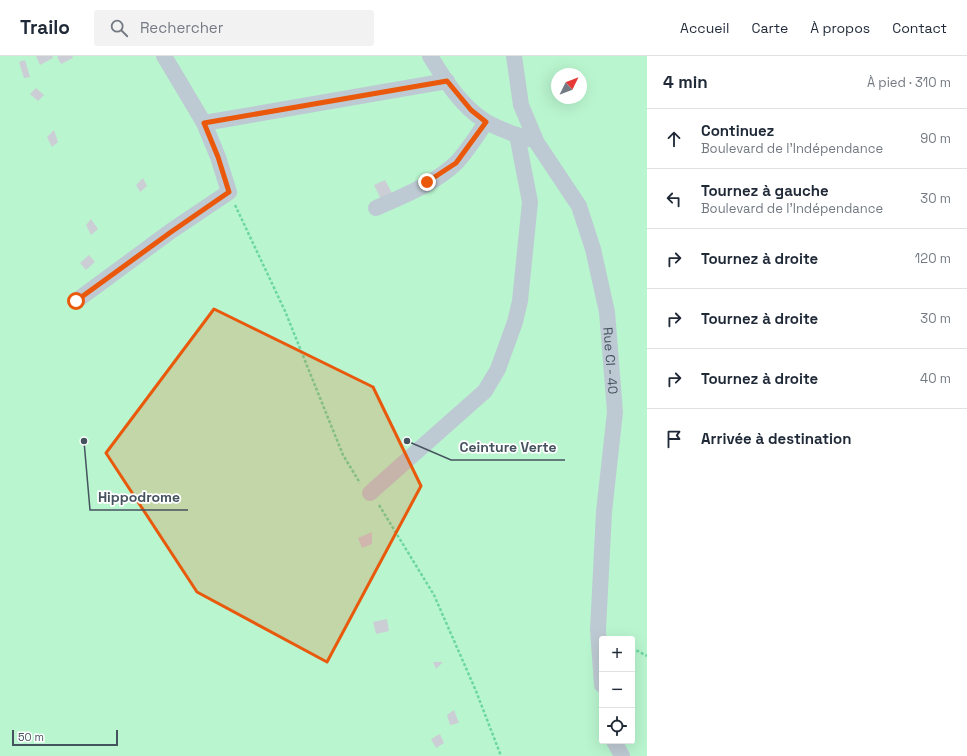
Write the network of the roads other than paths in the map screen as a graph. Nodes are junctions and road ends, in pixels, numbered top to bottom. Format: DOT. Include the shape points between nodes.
graph roads {
  1 [pos="164,56"];
  2 [pos="430,56"];
  3 [pos="514,56"];
  4 [pos="447,81"];
  5 [pos="486,122"];
  6 [pos="204,123"];
  7 [pos="518,135"];
  8 [pos="537,143"];
  9 [pos="376,208"];
  10 [pos="76,301"];
  11 [pos="370,493"];
  12 [pos="601,672"];
  13 [pos="616,744"];
  14 [pos="622,756"];
  1 -- 6 [label="street"];
  2 -- 4 [label="street"];
  3 -- 8 [label="street, Rue CI - 40" via="521,105"];
  4 -- 5 [label="street" via="471,110"];
  4 -- 6 [label="street"];
  5 -- 7 [label="street"];
  5 -- 9 [label="street" via="467,150 446,170 414,190"];
  6 -- 10 [label="street" via="229,192"];
  7 -- 8 [label="street"];
  7 -- 11 [label="street" via="530,202 516,322 498,369 485,391"];
  8 -- 12 [label="street, Rue CI - 40" via="579,206 593,249 607,312 615,412 604,512 598,630"];
  13 -- 14 [label="street"];
}
